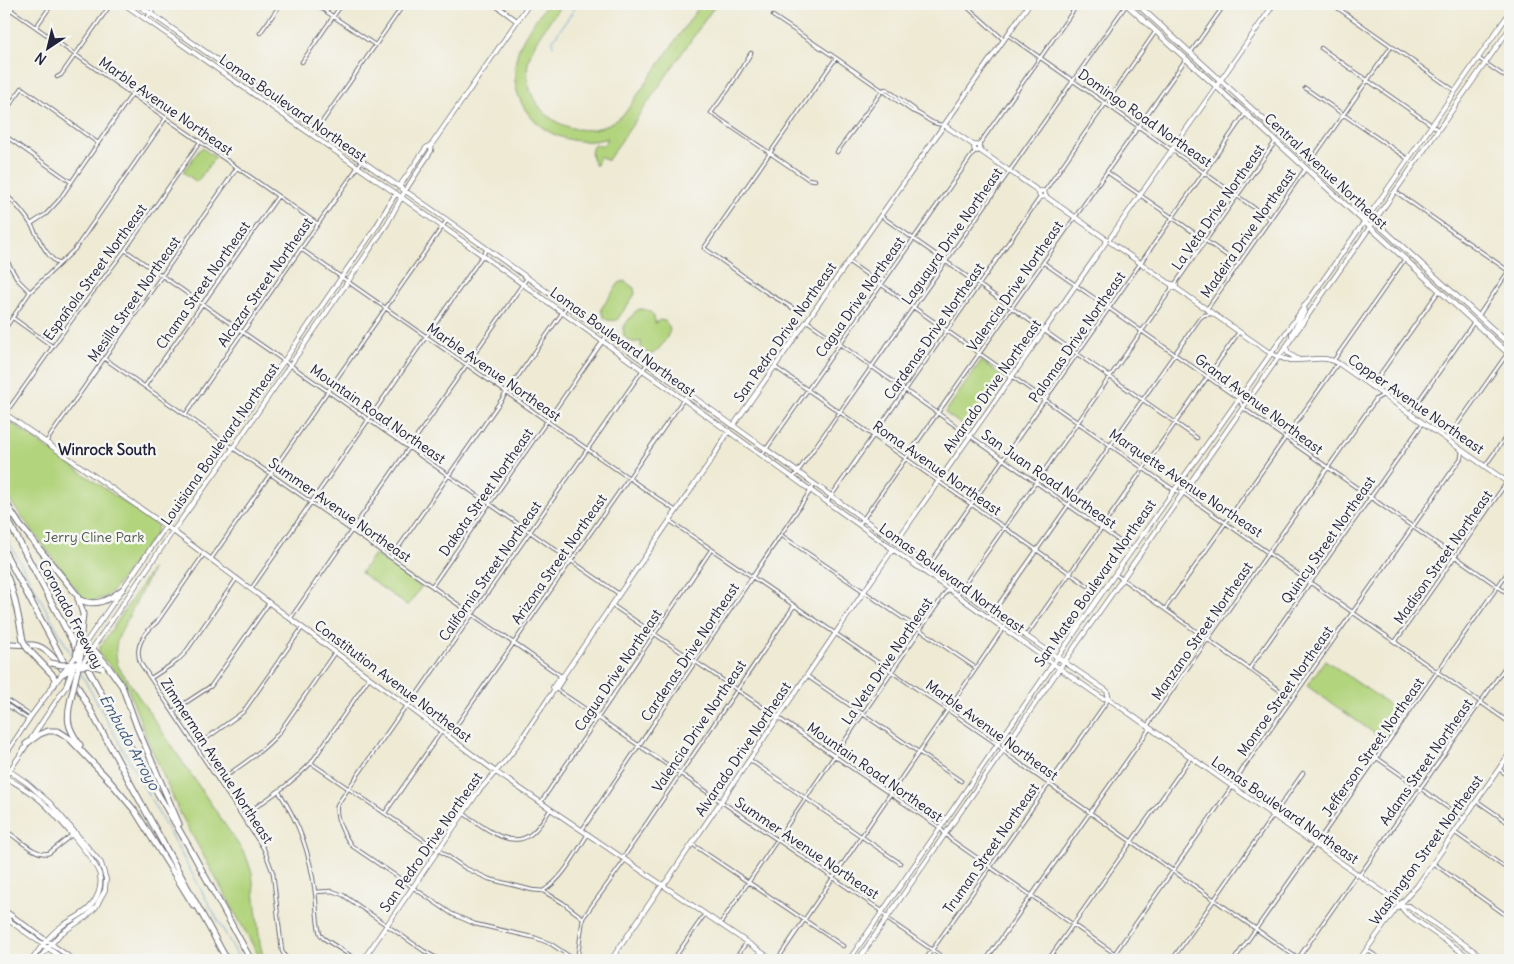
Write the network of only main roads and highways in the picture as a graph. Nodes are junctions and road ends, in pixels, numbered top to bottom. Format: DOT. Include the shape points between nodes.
graph roads {
  1 [pos="14,4"];
  2 [pos="124,4"];
  3 [pos="136,4"];
  4 [pos="494,4"];
  5 [pos="529,4"];
  6 [pos="1029,4"];
  7 [pos="1126,4"];
  8 [pos="1138,4"];
  9 [pos="1274,4"];
  10 [pos="1510,12"];
  11 [pos="4,19"];
  12 [pos="518,20"];
  13 [pos="1510,28"];
  14 [pos="1221,80"];
  15 [pos="1216,86"];
  16 [pos="944,125"];
  17 [pos="432,144"];
  18 [pos="399,187"];
  19 [pos="405,191"];
  20 [pos="395,193"];
  21 [pos="401,197"];
  22 [pos="1368,215"];
  23 [pos="1364,221"];
  24 [pos="1375,221"];
  25 [pos="1370,228"];
  26 [pos="1108,240"];
  27 [pos="1304,306"];
  28 [pos="1292,338"];
  29 [pos="1510,346"];
  30 [pos="1286,347"];
  31 [pos="1271,353"];
  32 [pos="1509,354"];
  33 [pos="1279,357"];
  34 [pos="1298,360"];
  35 [pos="4,414"];
  36 [pos="734,425"];
  37 [pos="729,431"];
  38 [pos="1509,484"];
  39 [pos="4,500"];
  40 [pos="4,513"];
  41 [pos="167,526"];
  42 [pos="173,531"];
  43 [pos="896,542"];
  44 [pos="893,549"];
  45 [pos="4,551"];
  46 [pos="4,570"];
  47 [pos="123,589"];
  48 [pos="78,598"];
  49 [pos="4,643"];
  50 [pos="85,644"];
  51 [pos="92,650"];
  52 [pos="76,656"];
  53 [pos="87,657"];
  54 [pos="1057,658"];
  55 [pos="37,659"];
  56 [pos="1064,662"];
  57 [pos="1053,664"];
  58 [pos="76,666"];
  59 [pos="1060,668"];
  60 [pos="61,676"];
  61 [pos="115,676"];
  62 [pos="54,685"];
  63 [pos="66,687"];
  64 [pos="80,691"];
  65 [pos="1109,699"];
  66 [pos="26,744"];
  67 [pos="1510,753"];
  68 [pos="85,754"];
  69 [pos="4,757"];
  70 [pos="4,767"];
  71 [pos="9,771"];
  72 [pos="496,772"];
  73 [pos="4,777"];
  74 [pos="188,845"];
  75 [pos="663,885"];
  76 [pos="1400,905"];
  77 [pos="4,910"];
  78 [pos="6,918"];
  79 [pos="207,924"];
  80 [pos="49,942"];
  81 [pos="43,945"];
  82 [pos="48,948"];
  83 [pos="32,960"];
  84 [pos="38,960"];
  85 [pos="65,960"];
  86 [pos="71,960"];
  87 [pos="227,960"];
  88 [pos="251,960"];
  89 [pos="363,960"];
  90 [pos="611,960"];
  91 [pos="773,960"];
  92 [pos="848,960"];
  93 [pos="858,960"];
  94 [pos="1359,960"];
  95 [pos="1473,960"];
  96 [pos="1487,960"];
  1 -- 11 [label="main road"];
  2 -- 20 [label="main road, Lomas Boulevard Northeast"];
  3 -- 18 [label="main road, Lomas Boulevard Northeast"];
  4 -- 12 [label="main road"];
  5 -- 12 [label="main road, Louisiana Boulevard Northeast"];
  6 -- 16 [label="main road, San Pedro Drive Northeast"];
  7 -- 15 [label="main road, Central Avenue Northeast"];
  8 -- 14 [label="main road"];
  9 -- 14 [label="main road, Alvarado Drive Northeast"];
  10 -- 22 [label="main road, San Mateo Boulevard Northeast"];
  12 -- 17 [label="main road, Louisiana Boulevard Northeast"];
  13 -- 24 [label="main road, San Mateo Boulevard Northeast"];
  14 -- 15 [label="main road, Alvarado Drive Northeast"];
  14 -- 22 [label="main road"];
  15 -- 23 [label="main road, Central Avenue Northeast"];
  15 -- 26 [label="main road, Alvarado Drive Northeast"];
  16 -- 26 [label="main road, Copper Avenue Northeast"];
  16 -- 36 [label="main road, San Pedro Drive Northeast"];
  17 -- 18 [label="main road, Louisiana Boulevard Northeast" via="425,149"];
  17 -- 19 [label="main road, Louisiana Boulevard Northeast" via="432,152"];
  18 -- 19 [label="main road, Lomas Boulevard Northeast"];
  18 -- 20 [label="main road, Louisiana Boulevard Northeast"];
  19 -- 21 [label="main road, Louisiana Boulevard Northeast"];
  19 -- 36 [label="main road, Lomas Boulevard Northeast"];
  20 -- 21 [label="main road, Lomas Boulevard Northeast"];
  20 -- 41 [label="main road, Louisiana Boulevard Northeast" via="376,227"];
  21 -- 37 [label="main road, Lomas Boulevard Northeast"];
  21 -- 42 [label="main road, Louisiana Boulevard Northeast" via="348,282"];
  22 -- 23 [label="main road, San Mateo Boulevard Northeast"];
  22 -- 24 [label="main road"];
  23 -- 25 [label="main road, Central Avenue Northeast"];
  23 -- 27 [label="main road, San Mateo Boulevard Northeast"];
  24 -- 25 [label="main road, San Mateo Boulevard Northeast"];
  24 -- 29 [label="main road"];
  25 -- 28 [label="main road, San Mateo Boulevard Northeast"];
  25 -- 32 [label="main road, Central Avenue Northeast"];
  26 -- 31 [label="main road, Copper Avenue Northeast"];
  26 -- 43 [label="main road, Alvarado Drive Northeast"];
  27 -- 28 [label="main road" via="1304,314"];
  27 -- 31 [label="main road, San Mateo Boulevard Northeast"];
  28 -- 30 [label="main road, San Mateo Boulevard Northeast"];
  30 -- 33 [label="main road, San Mateo Boulevard Northeast"];
  30 -- 34 [label="main road"];
  31 -- 33 [label="main road, Copper Avenue Northeast"];
  31 -- 54 [label="main road, San Mateo Boulevard Northeast"];
  33 -- 34 [label="main road, Copper Avenue Northeast"];
  33 -- 56 [label="main road, San Mateo Boulevard Northeast"];
  34 -- 38 [label="main road, Copper Avenue Northeast" via="1319,358 1336,362"];
  35 -- 41 [label="main road, Constitution Avenue Northeast"];
  36 -- 37 [label="main road, San Pedro Drive Northeast"];
  36 -- 43 [label="main road, Lomas Boulevard Northeast"];
  37 -- 44 [label="main road, Lomas Boulevard Northeast"];
  37 -- 72 [label="main road, San Pedro Drive Northeast"];
  39 -- 48 [label="highway"];
  40 -- 74 [label="highway, Coronado Freeway" via="124,736"];
  41 -- 42 [label="main road, Constitution Avenue Northeast"];
  41 -- 47 [label="main road, Louisiana Boulevard Northeast"];
  42 -- 51 [label="main road, Louisiana Boulevard Northeast"];
  42 -- 72 [label="main road, Constitution Avenue Northeast"];
  43 -- 54 [label="main road, Lomas Boulevard Northeast"];
  44 -- 57 [label="main road, Lomas Boulevard Northeast"];
  44 -- 75 [label="main road, Alvarado Drive Northeast"];
  45 -- 64 [label="highway, Coronado Freeway"];
  46 -- 55 [label="highway, bridge" via="13,590 23,640"];
  47 -- 48 [label="highway" via="113,598 99,603"];
  47 -- 50 [label="main road, Louisiana Boulevard Northeast"];
  48 -- 52 [label="highway, bridge" via="83,614"];
  49 -- 64 [label="highway" via="46,650"];
  50 -- 52 [label="main road, Louisiana Boulevard Northeast, bridge"];
  50 -- 58 [label="highway, bridge"];
  51 -- 53 [label="main road, Louisiana Boulevard Northeast, bridge"];
  51 -- 61 [label="highway"];
  52 -- 58 [label="highway, bridge"];
  53 -- 58 [label="highway, bridge"];
  54 -- 56 [label="main road, Lomas Boulevard Northeast"];
  54 -- 57 [label="main road, San Mateo Boulevard Northeast"];
  55 -- 58 [label="highway, bridge"];
  55 -- 62 [label="highway" via="54,676"];
  56 -- 59 [label="main road, San Mateo Boulevard Northeast"];
  56 -- 65 [label="main road, Lomas Boulevard Northeast" via="1107,692"];
  57 -- 59 [label="main road, Lomas Boulevard Northeast"];
  57 -- 92 [label="main road, San Mateo Boulevard Northeast"];
  58 -- 60 [label="highway, bridge"];
  58 -- 61 [label="highway, bridge" via="91,665"];
  58 -- 63 [label="highway, bridge"];
  58 -- 68 [label="highway, bridge" via="69,727"];
  59 -- 65 [label="main road, Lomas Boulevard Northeast" via="1102,698"];
  59 -- 93 [label="main road, San Mateo Boulevard Northeast"];
  60 -- 62 [label="main road"];
  61 -- 74 [label="highway" via="124,690"];
  62 -- 69 [label="main road"];
  63 -- 66 [label="main road"];
  64 -- 79 [label="highway, Coronado Freeway"];
  65 -- 76 [label="main road, Lomas Boulevard Northeast"];
  66 -- 68 [label="highway" via="44,732 58,732"];
  66 -- 71 [label="main road"];
  67 -- 76 [label="main road, Washington Street Northeast" via="1433,864"];
  68 -- 79 [label="highway" via="136,811"];
  70 -- 71 [label="main road"];
  71 -- 73 [label="main road"];
  71 -- 80 [label="main road" via="50,803 101,863 106,879 105,890 91,913"];
  72 -- 75 [label="main road, Constitution Avenue Northeast"];
  72 -- 89 [label="main road, San Pedro Drive Northeast" via="463,813"];
  73 -- 80 [label="main road" via="42,802 98,869 99,890 92,905 61,927"];
  74 -- 88 [label="highway, Coronado Freeway"];
  75 -- 90 [label="main road, Alvarado Drive Northeast"];
  75 -- 91 [label="main road, Constitution Avenue Northeast"];
  76 -- 94 [label="main road, Washington Street Northeast"];
  76 -- 95 [label="main road, Lomas Boulevard Northeast" via="1406,913"];
  76 -- 96 [label="main road, Lomas Boulevard Northeast" via="1409,906"];
  77 -- 80 [label="main road"];
  78 -- 81 [label="main road"];
  79 -- 87 [label="highway, Coronado Freeway"];
  80 -- 81 [label="main road"];
  80 -- 82 [label="main road"];
  80 -- 86 [label="main road"];
  81 -- 82 [label="main road"];
  81 -- 83 [label="main road"];
  82 -- 84 [label="main road"];
  82 -- 85 [label="main road"];
}
